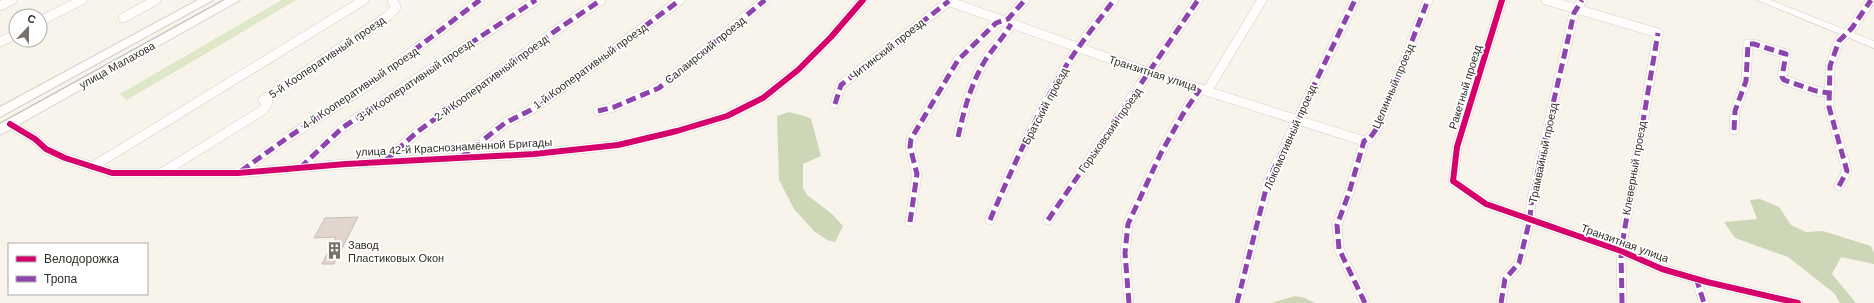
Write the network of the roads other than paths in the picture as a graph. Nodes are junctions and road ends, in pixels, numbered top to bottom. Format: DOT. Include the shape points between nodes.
graph roads {
  1 [pos="12,0"];
  2 [pos="82,0"];
  3 [pos="156,0"];
  4 [pos="207,0"];
  5 [pos="234,0"];
  6 [pos="364,0"];
  7 [pos="392,0"];
  8 [pos="480,0"];
  9 [pos="536,0"];
  10 [pos="602,0"];
  11 [pos="680,0"];
  12 [pos="765,0"];
  13 [pos="863,0"];
  14 [pos="1025,0"];
  15 [pos="1114,0"];
  16 [pos="1198,0"];
  17 [pos="1262,0"];
  18 [pos="1355,0"];
  19 [pos="1428,0"];
  20 [pos="1502,0"];
  21 [pos="1546,0"];
  22 [pos="1762,0"];
  23 [pos="1871,0"];
  24 [pos="947,1"];
  25 [pos="1579,4"];
  26 [pos="0,6"];
  27 [pos="48,17"];
  28 [pos="123,18"];
  29 [pos="1007,23"];
  30 [pos="1846,34"];
  31 [pos="1874,44"];
  32 [pos="1078,48"];
  33 [pos="1150,73"];
  34 [pos="1203,90"];
  35 [pos="1829,93"];
  36 [pos="835,104"];
  37 [pos="598,111"];
  38 [pos="0,113"];
  39 [pos="1296,120"];
  40 [pos="5,127"];
  41 [pos="1734,130"];
  42 [pos="958,137"];
  43 [pos="1364,141"];
  44 [pos="460,158"];
  45 [pos="385,161"];
  46 [pos="92,167"];
  47 [pos="300,168"];
  48 [pos="238,173"];
  49 [pos="160,174"];
  50 [pos="1453,181"];
  51 [pos="1839,186"];
  52 [pos="1530,219"];
  53 [pos="990,220"];
  54 [pos="1048,220"];
  55 [pos="910,222"];
  56 [pos="1621,251"];
  57 [pos="1696,278"];
  58 [pos="1130,303"];
  59 [pos="1237,303"];
  60 [pos="1365,303"];
  61 [pos="1501,303"];
  62 [pos="1622,303"];
  63 [pos="1704,303"];
  64 [pos="1798,303"];
  1 -- 26 [label="street"];
  2 -- 27 [label="street"];
  3 -- 28 [label="street"];
  4 -- 38 [label="main road, улица Малахова"];
  5 -- 40 [label="main road, улица Малахова"];
  6 -- 46 [label="street"];
  7 -- 49 [label="street, 5-й Кооперативный проезд" via="396,7 388,16 263,100 268,102 268,106 263,110"];
  8 -- 48 [label="street, 4-й Кооперативный проезд" via="367,86"];
  9 -- 47 [label="street, 3-й Кооперативный проезд" via="342,128"];
  10 -- 45 [label="street, 2-й Кооперативный проезд" via="417,132"];
  11 -- 44 [label="street, 1-й Кооперативный проезд" via="547,99 505,123"];
  12 -- 37 [label="street, Салаирский проезд" via="659,88"];
  13 -- 44 [label="street, улица 42-й Краснознамённой Бригады" via="798,70 763,98 726,116 618,145 534,154"];
  14 -- 29 [label="street"];
  15 -- 32 [label="street, Братский проезд"];
  16 -- 33 [label="street, Горьковский проезд"];
  17 -- 34 [label="street"];
  18 -- 39 [label="street, Локомотивный проезд"];
  19 -- 43 [label="street, Целинный проезд" via="1379,125 1370,138"];
  20 -- 50 [label="street, Ракетный проезд" via="1457,146"];
  21 -- 25 [label="street"];
  22 -- 30 [label="street"];
  23 -- 30 [label="street"];
  24 -- 29 [label="street, Транзитная улица"];
  24 -- 36 [label="street, Читинский проезд" via="841,85"];
  25 -- 52 [label="street, Трамвайный проезд" via="1574,13 1531,204"];
  25 -- 56 [label="street, Клеверный проезд" via="1658,33"];
  29 -- 32 [label="street, Транзитная улица"];
  29 -- 42 [label="street" via="1005,37 990,53 976,77 965,105"];
  29 -- 55 [label="street" via="996,23 958,60 911,139 910,147 917,174"];
  30 -- 31 [label="street"];
  30 -- 35 [label="street" via="1839,41 1830,66"];
  32 -- 33 [label="street, Транзитная улица"];
  32 -- 53 [label="street, Братский проезд" via="1035,122"];
  33 -- 34 [label="street, Транзитная улица"];
  33 -- 54 [label="street, Горьковский проезд" via="1094,150"];
  34 -- 39 [label="street, Транзитная улица"];
  34 -- 58 [label="street" via="1184,110 1161,151 1128,222 1124,268"];
  35 -- 41 [label="street" via="1784,80 1782,77 1786,54 1748,44 1746,81 1735,111"];
  35 -- 51 [label="street" via="1829,107 1847,171"];
  39 -- 43 [label="street, Транзитная улица"];
  39 -- 59 [label="street, Локомотивный проезд" via="1268,181"];
  40 -- 46 [label="street, улица 42-й Краснознамённой Бригады" via="34,139 46,149 65,158"];
  43 -- 60 [label="street, Целинный проезд" via="1337,225 1339,249"];
  44 -- 45 [label="street, улица 42-й Краснознамённой Бригады"];
  45 -- 47 [label="street, улица 42-й Краснознамённой Бригады"];
  46 -- 49 [label="street, улица 42-й Краснознамённой Бригады" via="112,172"];
  47 -- 48 [label="street, улица 42-й Краснознамённой Бригады"];
  48 -- 49 [label="street, улица 42-й Краснознамённой Бригады"];
  50 -- 52 [label="street, Транзитная улица" via="1486,204"];
  52 -- 56 [label="street, Транзитная улица"];
  52 -- 61 [label="street, Трамвайный проезд" via="1519,263 1505,279"];
  56 -- 57 [label="street, Транзитная улица" via="1638,260"];
  56 -- 62 [label="street, Клеверный проезд"];
  57 -- 63 [label="street"];
  57 -- 64 [label="street, Транзитная улица"];
}
